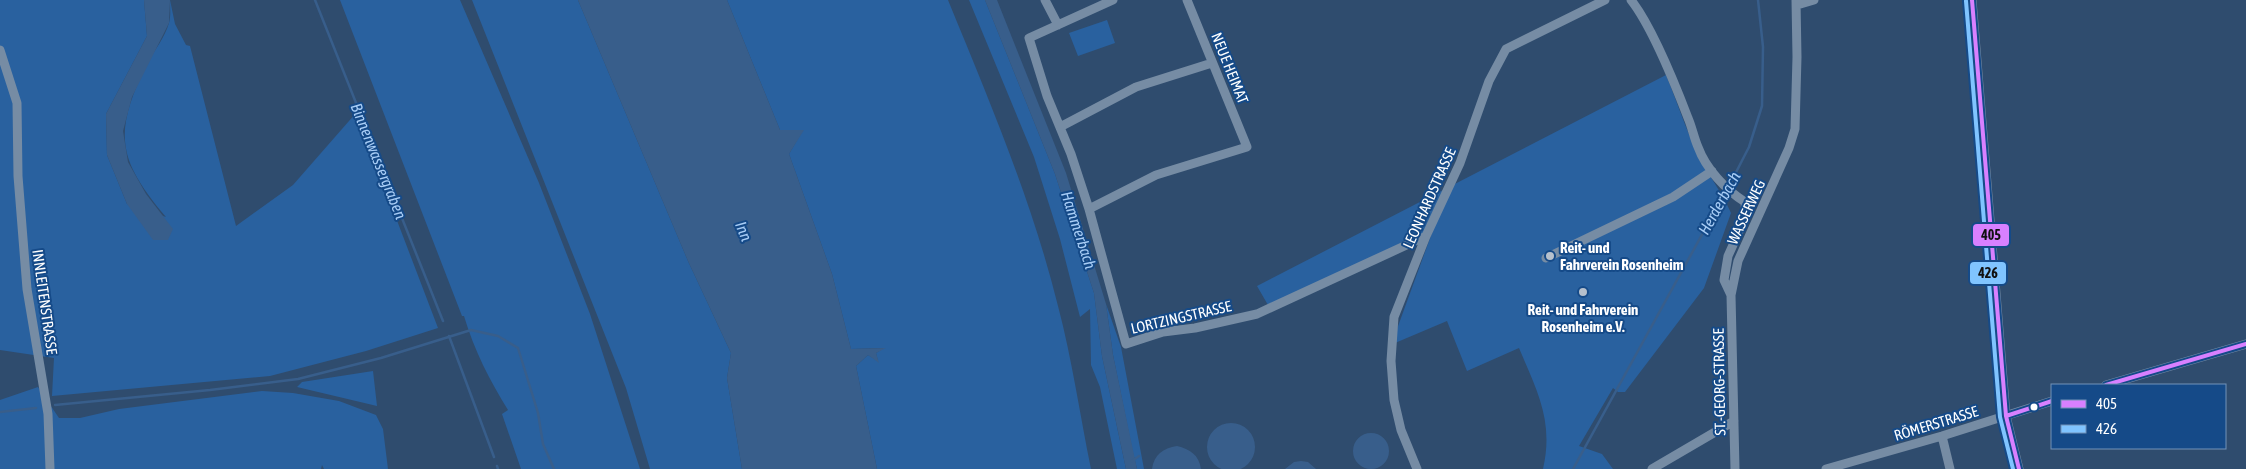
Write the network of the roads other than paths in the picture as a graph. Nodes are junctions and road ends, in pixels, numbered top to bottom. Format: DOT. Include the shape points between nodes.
graph roads {
  1 [pos="1045,0"];
  2 [pos="1113,0"];
  3 [pos="1187,0"];
  4 [pos="1606,0"];
  5 [pos="1631,0"];
  6 [pos="1814,0"];
  7 [pos="1972,0"];
  8 [pos="1796,2"];
  9 [pos="1058,24"];
  10 [pos="0,50"];
  11 [pos="1212,64"];
  12 [pos="1060,127"];
  13 [pos="1712,171"];
  14 [pos="1089,209"];
  15 [pos="1426,236"];
  16 [pos="1546,258"];
  17 [pos="1731,295"];
  18 [pos="2246,344"];
  19 [pos="2109,384"];
  20 [pos="2051,401"];
  21 [pos="2006,416"];
  22 [pos="1734,421"];
  23 [pos="1942,436"];
  24 [pos="50,469"];
  25 [pos="1417,469"];
  26 [pos="1652,469"];
  27 [pos="1735,469"];
  28 [pos="1826,469"];
  29 [pos="1950,469"];
  30 [pos="2019,469"];
  1 -- 9 [label="street"];
  2 -- 9 [label="street"];
  3 -- 11 [label="street, NEUE HEIMAT"];
  4 -- 15 [label="street, LEONHARDSTRASSE" via="1506,49 1489,81 1460,163"];
  5 -- 13 [label="street, WASSERWEG" via="1655,43 1699,149"];
  6 -- 8 [label="street"];
  7 -- 21 [label="street"];
  8 -- 17 [label="street, WASSERWEG" via="1795,129 1738,261"];
  9 -- 12 [label="street, LORTZINGSTRASSE" via="1029,38"];
  10 -- 24 [label="street, INNLEITENSTRASSE" via="17,103 18,176 27,289 48,414"];
  11 -- 12 [label="street" via="1136,87"];
  11 -- 14 [label="street, NEUE HEIMAT" via="1248,147 1156,175"];
  12 -- 14 [label="street, LORTZINGSTRASSE"];
  13 -- 16 [label="street" via="1673,197"];
  13 -- 17 [label="street, WASSERWEG" via="1730,192 1745,202 1746,216 1728,256 1724,280"];
  14 -- 15 [label="street, LORTZINGSTRASSE" via="1126,344 1163,332 1257,314"];
  15 -- 25 [label="street, LEONHARDSTRASSE" via="1394,318 1391,361 1394,400 1401,430"];
  17 -- 22 [label="street, ST.-GEORG-STRASSE"];
  18 -- 19 [label="street"];
  20 -- 21 [label="street, RÖMERSTRASSE"];
  21 -- 23 [label="street, RÖMERSTRASSE"];
  21 -- 30 [label="street"];
  22 -- 26 [label="street"];
  22 -- 27 [label="street, ST.-GEORG-STRASSE"];
  23 -- 28 [label="street, RÖMERSTRASSE"];
  23 -- 29 [label="street"];
}
